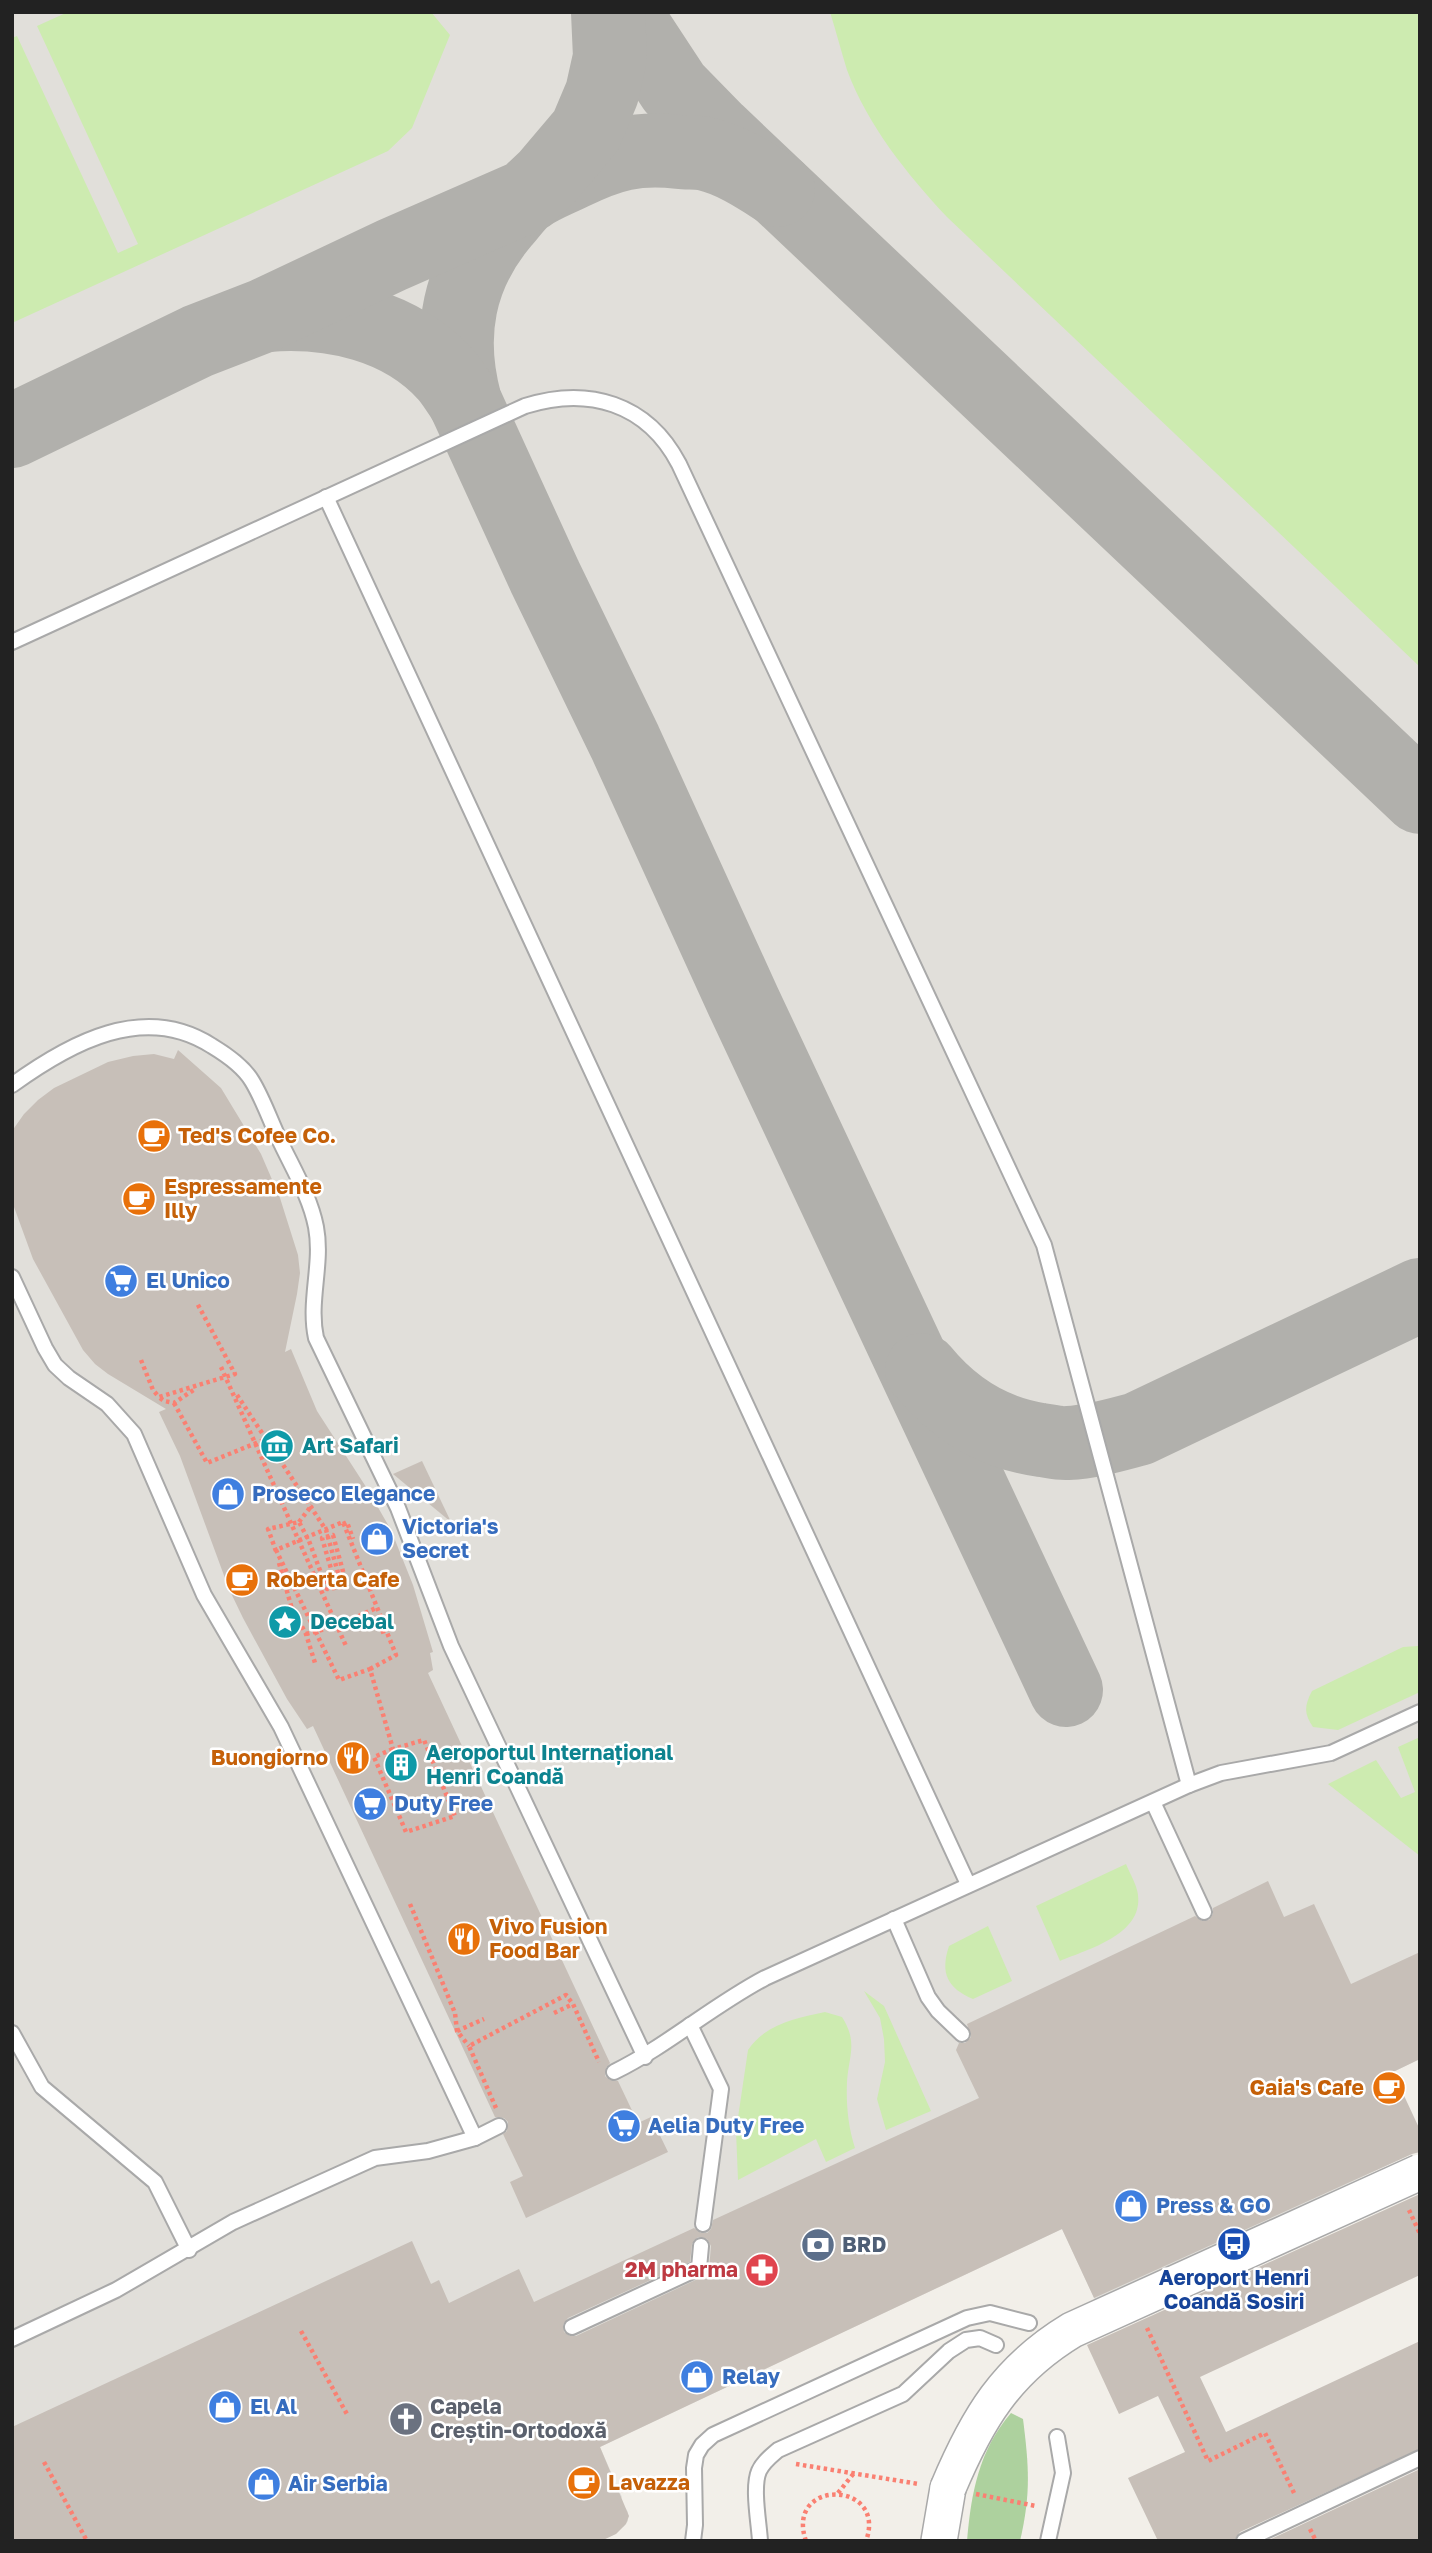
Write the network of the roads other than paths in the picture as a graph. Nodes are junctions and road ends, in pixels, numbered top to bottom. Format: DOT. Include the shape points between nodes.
graph roads {
  1 [pos="326,498"];
  2 [pos="12,642"];
  3 [pos="12,1085"];
  4 [pos="12,1277"];
  5 [pos="1420,1712"];
  6 [pos="1189,1785"];
  7 [pos="1153,1802"];
  8 [pos="968,1884"];
  9 [pos="1204,1912"];
  10 [pos="894,1919"];
  11 [pos="690,2025"];
  12 [pos="12,2034"];
  13 [pos="962,2034"];
  14 [pos="645,2057"];
  15 [pos="608,2071"];
  16 [pos="499,2126"];
  17 [pos="475,2138"];
  18 [pos="1420,2172"];
  19 [pos="703,2224"];
  20 [pos="701,2246"];
  21 [pos="189,2250"];
  22 [pos="1029,2323"];
  23 [pos="572,2327"];
  24 [pos="12,2339"];
  25 [pos="996,2345"];
  26 [pos="1057,2437"];
  27 [pos="1420,2458"];
  28 [pos="693,2541"];
  29 [pos="760,2541"];
  30 [pos="939,2541"];
  31 [pos="1048,2541"];
  32 [pos="1244,2541"];
  1 -- 2 [label="lane"];
  1 -- 6 [label="lane" via="549,399 590,398 626,409 670,446 1044,1245"];
  1 -- 8 [label="lane"];
  3 -- 14 [label="lane" via="46,1060 101,1034 138,1026 172,1029 204,1041 251,1079 316,1227 312,1321 316,1338 398,1508 451,1646"];
  4 -- 17 [label="lane" via="55,1365 107,1404 134,1434 204,1595 281,1727"];
  5 -- 6 [label="lane" via="1331,1753 1221,1773"];
  6 -- 7 [label="lane"];
  7 -- 8 [label="lane"];
  7 -- 9 [label="lane"];
  8 -- 10 [label="lane"];
  10 -- 11 [label="lane" via="765,1978"];
  10 -- 13 [label="lane" via="929,1997"];
  11 -- 14 [label="lane"];
  11 -- 19 [label="lane" via="721,2089"];
  12 -- 21 [label="lane" via="42,2087 155,2182"];
  14 -- 15 [label="lane"];
  16 -- 17 [label="lane"];
  17 -- 21 [label="lane" via="428,2151 375,2158 233,2222"];
  18 -- 30 [label="street, bridge" via="1072,2330 1046,2346 1021,2367 976,2427 948,2488"];
  20 -- 23 [label="lane" via="699,2268"];
  21 -- 24 [label="lane"];
  22 -- 28 [label="lane" via="990,2313 967,2318 713,2435 696,2455"];
  25 -- 29 [label="lane" via="966,2340 903,2394 778,2450 758,2473"];
  26 -- 31 [label="lane" via="1063,2473"];
  27 -- 32 [label="lane"];
}
